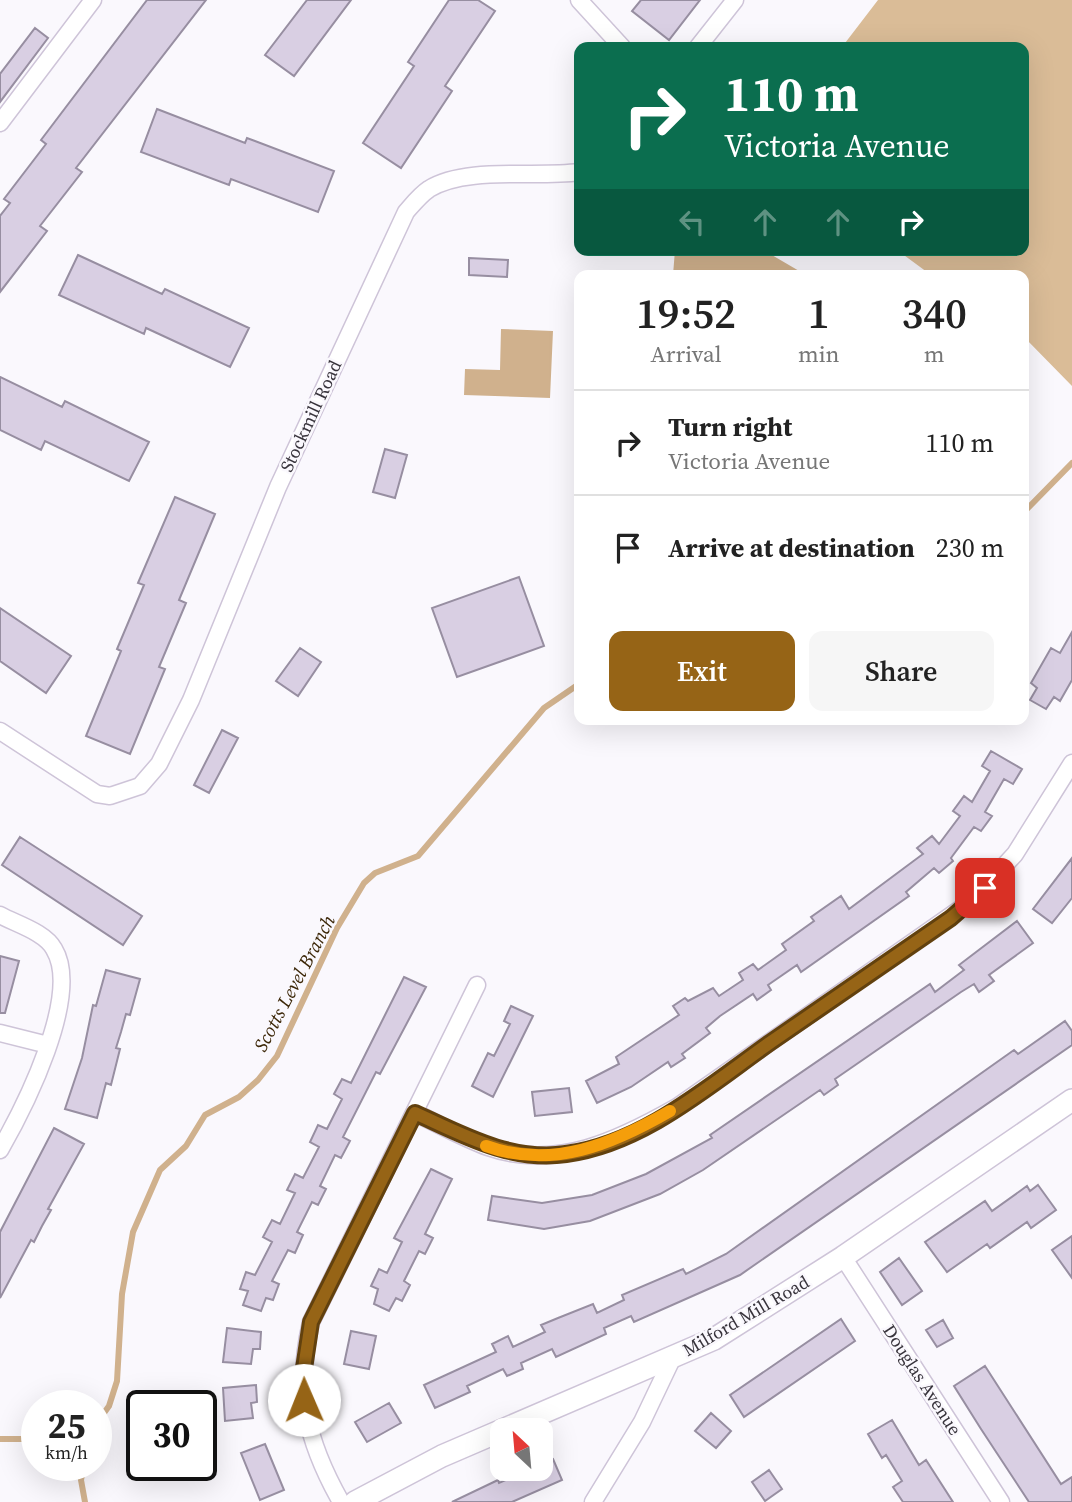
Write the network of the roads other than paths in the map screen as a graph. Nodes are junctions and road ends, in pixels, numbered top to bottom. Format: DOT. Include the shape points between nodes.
graph roads {
  1 [pos="93,0"];
  2 [pos="579,0"];
  3 [pos="735,0"];
  4 [pos="617,42"];
  5 [pos="702,42"];
  6 [pos="0,123"];
  7 [pos="574,173"];
  8 [pos="0,731"];
  9 [pos="1072,763"];
  10 [pos="0,915"];
  11 [pos="477,985"];
  12 [pos="0,1033"];
  13 [pos="48,1045"];
  14 [pos="1072,1100"];
  15 [pos="415,1113"];
  16 [pos="0,1150"];
  17 [pos="843,1257"];
  18 [pos="672,1359"];
  19 [pos="341,1502"];
  20 [pos="355,1502"];
  21 [pos="593,1502"];
  22 [pos="1001,1502"];
  1 -- 6 [label="street"];
  2 -- 4 [label="street"];
  3 -- 5 [label="street"];
  7 -- 8 [label="street, Stockmill Road" via="441,183 406,212 278,487 191,700 159,764 140,786 110,796 97,794"];
  9 -- 15 [label="street" via="1015,854 973,900 677,1107 632,1133 594,1148 542,1156 489,1147"];
  10 -- 13 [label="street" via="46,939 59,960 61,987"];
  11 -- 15 [label="street"];
  12 -- 13 [label="street"];
  13 -- 16 [label="street" via="40,1074"];
  14 -- 17 [label="main road, Milford Mill Road"];
  15 -- 19 [label="street" via="322,1295 305,1348 307,1423 315,1452"];
  17 -- 18 [label="main road, Milford Mill Road" via="753,1316"];
  17 -- 22 [label="street, Douglas Avenue"];
  18 -- 20 [label="main road, Milford Mill Road" via="442,1456"];
  18 -- 21 [label="street" via="642,1422"];
}
